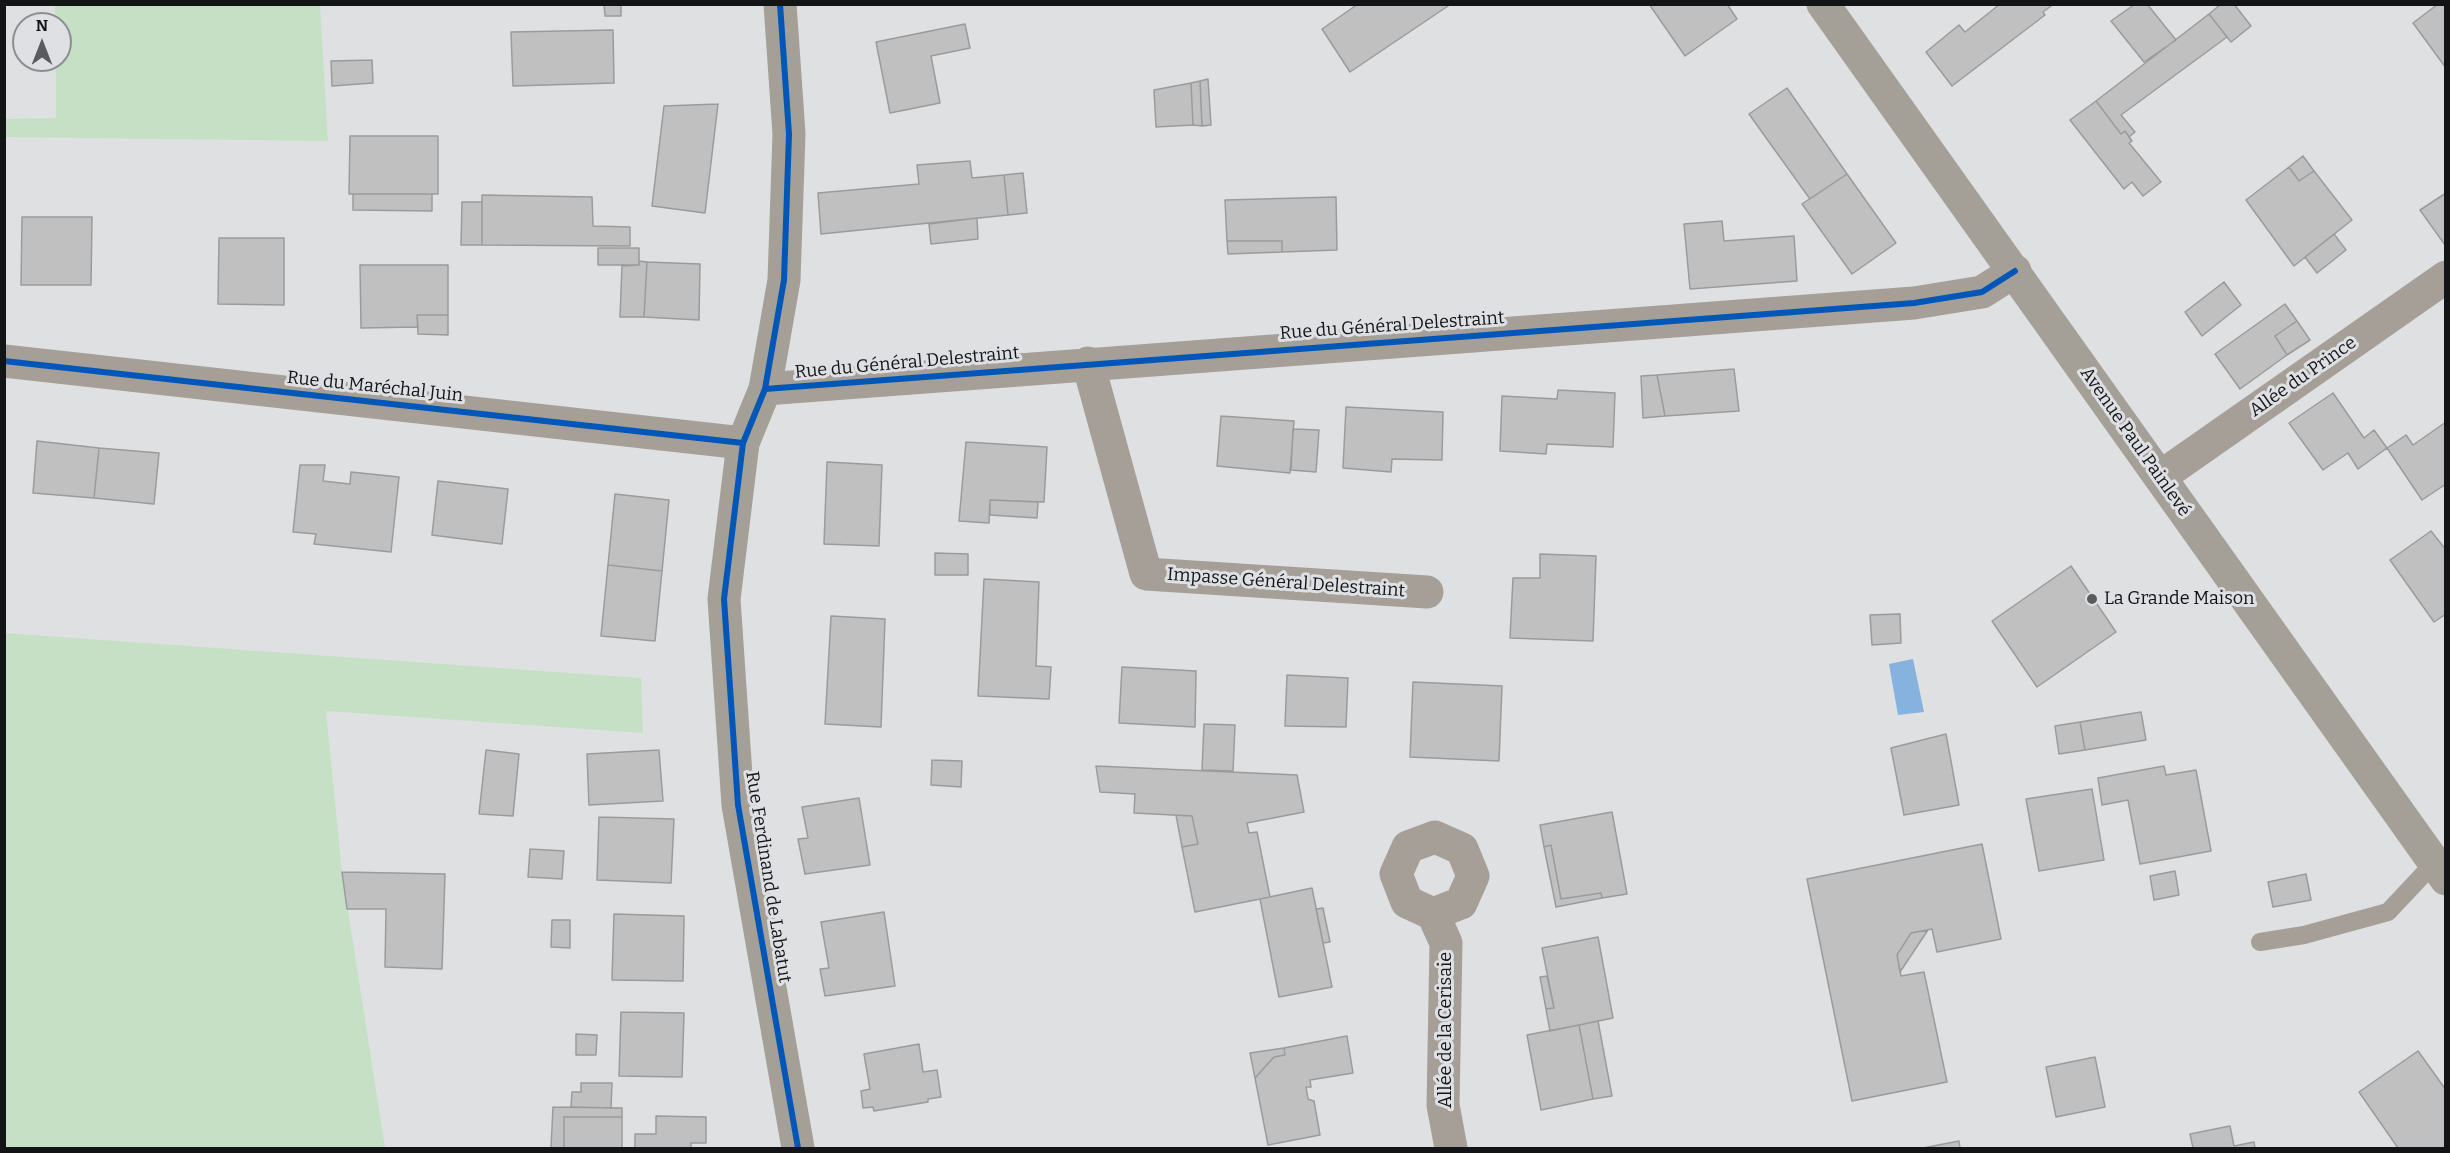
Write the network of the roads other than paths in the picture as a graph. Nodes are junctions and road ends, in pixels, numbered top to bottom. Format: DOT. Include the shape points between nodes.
graph roads {
  1 [pos="780,4"];
  2 [pos="1824,4"];
  3 [pos="2015,271"];
  4 [pos="2445,278"];
  5 [pos="4,361"];
  6 [pos="1088,363"];
  7 [pos="765,389"];
  8 [pos="743,443"];
  9 [pos="2160,477"];
  10 [pos="1428,592"];
  11 [pos="2440,871"];
  12 [pos="1433,914"];
  13 [pos="2259,942"];
  14 [pos="798,1149"];
  15 [pos="1451,1149"];
  1 -- 7 [label="street, Rue Ferdinand de Labatut" via="789,134 784,280"];
  2 -- 3 [label="street, Avenue Paul Painlevé"];
  3 -- 6 [label="street, Rue du Général Delestraint" via="1982,291 1914,303"];
  3 -- 9 [label="street, Avenue Paul Painlevé"];
  4 -- 9 [label="street, Allée du Prince"];
  5 -- 8 [label="street, Rue du Maréchal Juin"];
  6 -- 7 [label="street, Rue du Général Delestraint"];
  6 -- 10 [label="street, Impasse Général Delestraint" via="1146,574"];
  7 -- 8 [label="street, Rue Ferdinand de Labatut"];
  8 -- 14 [label="street, Rue Ferdinand de Labatut" via="724,599 738,805"];
  9 -- 11 [label="street, Avenue Paul Painlevé"];
  11 -- 13 [label="lane" via="2388,912 2304,935"];
  12 -- 15 [label="street, Allée de la Cerisaie" via="1446,943 1443,1105"];
}
